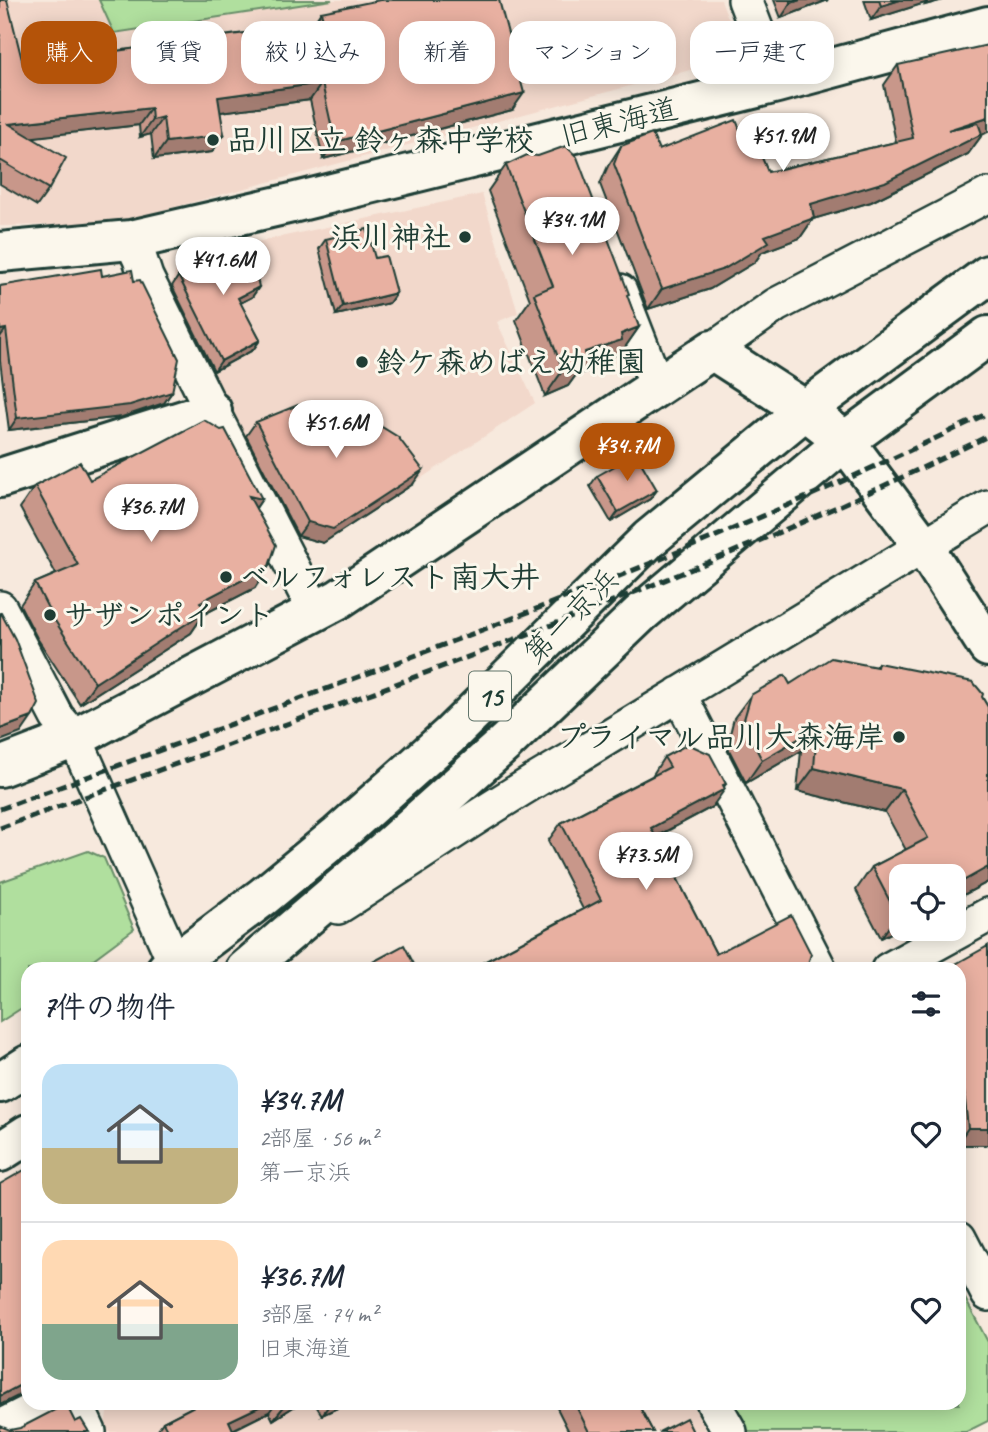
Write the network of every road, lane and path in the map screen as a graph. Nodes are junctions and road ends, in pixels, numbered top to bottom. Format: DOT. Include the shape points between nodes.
graph roads {
  1 [pos="745,0"];
  2 [pos="753,21"];
  3 [pos="988,26"];
  4 [pos="834,68"];
  5 [pos="774,84"];
  6 [pos="988,195"];
  7 [pos="131,240"];
  8 [pos="0,252"];
  9 [pos="611,266"];
  10 [pos="988,275"];
  11 [pos="988,336"];
  12 [pos="712,350"];
  13 [pos="657,386"];
  14 [pos="805,410"];
  15 [pos="212,411"];
  16 [pos="845,441"];
  17 [pos="0,478"];
  18 [pos="988,508"];
  19 [pos="924,547"];
  20 [pos="0,608"];
  21 [pos="316,611"];
  22 [pos="988,647"];
  23 [pos="679,694"];
  24 [pos="75,738"];
  25 [pos="0,767"];
  26 [pos="988,915"];
  27 [pos="168,962"];
  28 [pos="175,962"];
  29 [pos="255,962"];
  30 [pos="816,962"];
  31 [pos="903,962"];
  32 [pos="21,1070"];
  33 [pos="0,1083"];
  34 [pos="21,1139"];
  35 [pos="0,1152"];
  36 [pos="966,1252"];
  37 [pos="988,1294"];
  38 [pos="33,1410"];
  39 [pos="79,1410"];
  40 [pos="717,1410"];
  41 [pos="0,1427"];
  42 [pos="89,1432"];
  43 [pos="730,1432"];
  1 -- 2 [label="street"];
  3 -- 4 [label="main road, 旧東海道"];
  5 -- 7 [label="main road, 旧東海道" via="566,148"];
  6 -- 12 [label="street" via="776,305"];
  7 -- 8 [label="main road, 旧東海道"];
  7 -- 15 [label="street"];
  9 -- 13 [label="street"];
  10 -- 14 [label="main road, 第一京浜 / 15"];
  11 -- 16 [label="main road, 第一京浜 / 15"];
  12 -- 13 [label="main road"];
  12 -- 14 [label="main road"];
  13 -- 21 [label="main road"];
  14 -- 16 [label="main road"];
  14 -- 28 [label="main road, 第一京浜 / 15" via="649,540 449,736 338,835"];
  15 -- 17 [label="main road"];
  15 -- 21 [label="street"];
  16 -- 19 [label="main road"];
  16 -- 29 [label="main road, 第一京浜 / 15" via="640,614 505,743"];
  18 -- 19 [label="street"];
  19 -- 22 [label="main road"];
  19 -- 23 [label="street"];
  20 -- 24 [label="street" via="53,710"];
  21 -- 24 [label="main road"];
  23 -- 29 [label="street" via="526,785"];
  23 -- 30 [label="street"];
  24 -- 25 [label="main road"];
  24 -- 27 [label="street"];
  26 -- 31 [label="street"];
  32 -- 33 [label="main road"];
  34 -- 35 [label="main road"];
  36 -- 37 [label="street"];
  38 -- 41 [label="street"];
  39 -- 42 [label="street"];
  40 -- 43 [label="street"];
}
